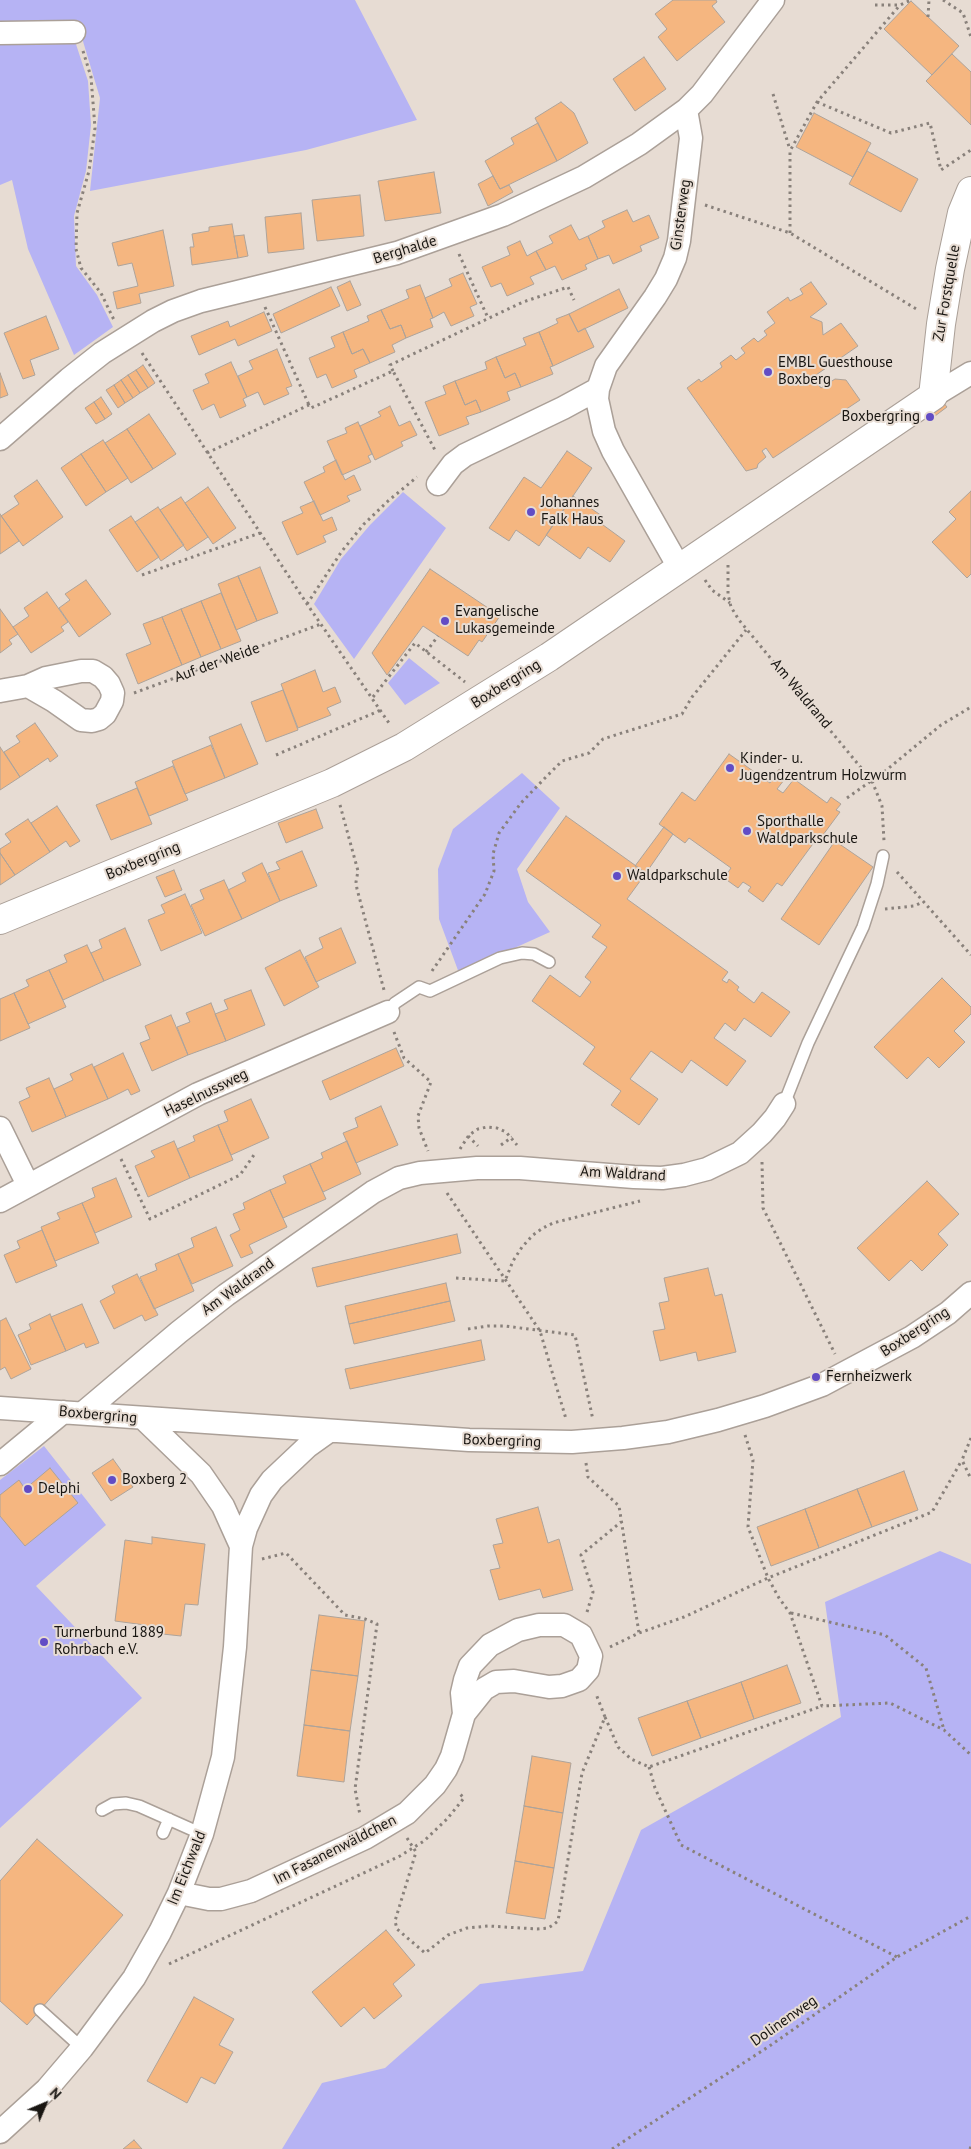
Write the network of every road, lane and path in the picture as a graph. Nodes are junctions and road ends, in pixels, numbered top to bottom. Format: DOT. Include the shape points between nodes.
graph roads {
  1 [pos="773,0"];
  2 [pos="911,0"];
  3 [pos="929,0"];
  4 [pos="942,0"];
  5 [pos="876,5"];
  6 [pos="900,5"];
  7 [pos="928,17"];
  8 [pos="0,32"];
  9 [pos="971,37"];
  10 [pos="77,39"];
  11 [pos="773,94"];
  12 [pos="817,102"];
  13 [pos="686,110"];
  14 [pos="971,150"];
  15 [pos="790,151"];
  16 [pos="971,191"];
  17 [pos="703,205"];
  18 [pos="790,234"];
  19 [pos="451,236"];
  20 [pos="256,288"];
  21 [pos="574,300"];
  22 [pos="108,309"];
  23 [pos="918,310"];
  24 [pos="488,318"];
  25 [pos="130,335"];
  26 [pos="393,371"];
  27 [pos="971,373"];
  28 [pos="598,389"];
  29 [pos="933,396"];
  30 [pos="309,405"];
  31 [pos="0,439"];
  32 [pos="207,453"];
  33 [pos="435,473"];
  34 [pos="260,533"];
  35 [pos="731,535"];
  36 [pos="680,569"];
  37 [pos="142,575"];
  38 [pos="707,583"];
  39 [pos="730,603"];
  40 [pos="307,604"];
  41 [pos="321,624"];
  42 [pos="746,630"];
  43 [pos="438,636"];
  44 [pos="426,652"];
  45 [pos="28,686"];
  46 [pos="0,691"];
  47 [pos="372,697"];
  48 [pos="485,698"];
  49 [pos="112,701"];
  50 [pos="971,707"];
  51 [pos="381,710"];
  52 [pos="404,747"];
  53 [pos="276,755"];
  54 [pos="872,781"];
  55 [pos="847,798"];
  56 [pos="341,808"];
  57 [pos="883,856"];
  58 [pos="923,902"];
  59 [pos="869,910"];
  60 [pos="0,920"];
  61 [pos="971,955"];
  62 [pos="549,962"];
  63 [pos="381,974"];
  64 [pos="419,987"];
  65 [pos="388,1012"];
  66 [pos="398,1044"];
  67 [pos="784,1104"];
  68 [pos="0,1128"];
  69 [pos="762,1133"];
  70 [pos="256,1152"];
  71 [pos="122,1161"];
  72 [pos="520,1168"];
  73 [pos="460,1170"];
  74 [pos="437,1172"];
  75 [pos="28,1185"];
  76 [pos="646,1198"];
  77 [pos="0,1200"];
  78 [pos="456,1278"];
  79 [pos="505,1281"];
  80 [pos="971,1293"];
  81 [pos="468,1329"];
  82 [pos="540,1331"];
  83 [pos="845,1374"];
  84 [pos="0,1408"];
  85 [pos="73,1412"];
  86 [pos="739,1415"];
  87 [pos="565,1417"];
  88 [pos="144,1419"];
  89 [pos="329,1431"];
  90 [pos="971,1438"];
  91 [pos="598,1440"];
  92 [pos="962,1460"];
  93 [pos="0,1464"];
  94 [pos="586,1466"];
  95 [pos="971,1479"];
  96 [pos="622,1522"];
  97 [pos="240,1556"];
  98 [pos="768,1578"];
  99 [pos="790,1613"];
  100 [pos="574,1629"];
  101 [pos="639,1633"];
  102 [pos="587,1666"];
  103 [pos="822,1706"];
  104 [pos="464,1714"];
  105 [pos="605,1716"];
  106 [pos="944,1730"];
  107 [pos="971,1756"];
  108 [pos="649,1767"];
  109 [pos="441,1776"];
  110 [pos="102,1810"];
  111 [pos="169,1819"];
  112 [pos="396,1820"];
  113 [pos="163,1833"];
  114 [pos="202,1834"];
  115 [pos="365,1838"];
  116 [pos="413,1848"];
  117 [pos="178,1893"];
  118 [pos="971,1916"];
  119 [pos="897,1957"];
  120 [pos="142,1965"];
  121 [pos="40,2010"];
  122 [pos="82,2048"];
  123 [pos="0,2132"];
  124 [pos="612,2149"];
  1 -- 13 [label="street, Berghalde" via="702,94"];
  2 -- 6 [label="path"];
  3 -- 7 [label="path"];
  4 -- 9 [label="path" via="963,13"];
  5 -- 6 [label="path"];
  6 -- 12 [label="path"];
  8 -- 10 [label="street"];
  10 -- 22 [label="path" via="91,77 95,128 89,171 77,213 76,249 81,268 101,293"];
  11 -- 15 [label="path"];
  12 -- 14 [label="path" via="891,133 930,123 941,170"];
  12 -- 15 [label="path"];
  13 -- 19 [label="street, Berghalde" via="639,144 584,176"];
  13 -- 28 [label="street, Ginsterweg" via="691,138 675,258 655,297 606,366"];
  15 -- 18 [label="path"];
  16 -- 29 [label="street, Zur Forstquelle" via="962,213 950,269"];
  17 -- 18 [label="path"];
  18 -- 23 [label="path"];
  19 -- 20 [label="street, Berghalde" via="397,254"];
  19 -- 24 [label="path"];
  20 -- 25 [label="street, Berghalde" via="173,311"];
  20 -- 30 [label="path"];
  21 -- 24 [label="path" via="568,288 523,302"];
  24 -- 26 [label="path" via="390,365"];
  25 -- 31 [label="street, Berghalde" via="69,379"];
  25 -- 32 [label="path"];
  26 -- 30 [label="path" via="311,408"];
  26 -- 33 [label="path"];
  27 -- 29 [label="street, Boxbergring"];
  28 -- 33 [label="street"];
  28 -- 36 [label="street, Ginsterweg" via="598,410 613,451"];
  29 -- 35 [label="street, Boxbergring"];
  30 -- 32 [label="path"];
  32 -- 34 [label="path"];
  33 -- 40 [label="path" via="388,501 364,524"];
  34 -- 37 [label="path"];
  34 -- 40 [label="path"];
  35 -- 36 [label="street, Boxbergring"];
  35 -- 39 [label="path, Am Waldrand" via="727,585"];
  36 -- 48 [label="street, Boxbergring"];
  38 -- 39 [label="path"];
  39 -- 42 [label="path, Am Waldrand"];
  40 -- 41 [label="path"];
  41 -- 47 [label="path"];
  41 -- 49 [label="path, Auf der Weide"];
  42 -- 54 [label="path, Am Waldrand"];
  42 -- 64 [label="path" via="682,714 603,739 589,753 562,761 526,797 499,833 493,854 494,871 485,894"];
  43 -- 44 [label="path"];
  44 -- 47 [label="path" via="415,643"];
  44 -- 48 [label="path"];
  45 -- 46 [label="street"];
  45 -- 49 [label="street" via="81,720 99,719"];
  45 -- 49 [label="street" via="46,678 93,671 110,684"];
  47 -- 51 [label="path"];
  48 -- 52 [label="street, Boxbergring"];
  50 -- 54 [label="path" via="941,725"];
  51 -- 52 [label="path"];
  51 -- 53 [label="path"];
  52 -- 60 [label="street, Boxbergring" via="332,783"];
  54 -- 55 [label="path"];
  54 -- 57 [label="path, Am Waldrand" via="882,806"];
  56 -- 63 [label="path" via="358,871 357,889"];
  57 -- 58 [label="path"];
  57 -- 59 [label="lane, Am Waldrand"];
  58 -- 59 [label="path" via="914,906"];
  58 -- 61 [label="path"];
  59 -- 67 [label="lane, Am Waldrand"];
  62 -- 64 [label="lane" via="534,954 510,955 430,991"];
  64 -- 65 [label="lane" via="395,1003"];
  65 -- 75 [label="street, Haselnussweg" via="198,1094"];
  66 -- 74 [label="path" via="404,1058 431,1082 418,1122"];
  67 -- 69 [label="street, Am Waldrand"];
  68 -- 75 [label="street"];
  69 -- 72 [label="street, Am Waldrand" via="728,1159 684,1175 634,1177"];
  69 -- 83 [label="path" via="763,1208"];
  70 -- 71 [label="path" via="240,1175 150,1219"];
  72 -- 73 [label="street, Am Waldrand"];
  72 -- 73 [label="path" via="514,1140 502,1130 488,1127 473,1132 463,1142"];
  73 -- 74 [label="street, Am Waldrand"];
  74 -- 79 [label="path" via="452,1202"];
  74 -- 85 [label="street, Am Waldrand" via="399,1178 373,1192 226,1295"];
  75 -- 77 [label="street, Haselnussweg"];
  76 -- 79 [label="path" via="543,1228 522,1247"];
  78 -- 79 [label="path"];
  79 -- 82 [label="path"];
  80 -- 83 [label="street, Boxbergring" via="929,1326"];
  81 -- 82 [label="path" via="505,1326"];
  82 -- 87 [label="path"];
  82 -- 91 [label="path" via="574,1335"];
  83 -- 86 [label="street, Boxbergring"];
  84 -- 85 [label="street, Boxbergring"];
  85 -- 88 [label="street, Boxbergring"];
  85 -- 93 [label="street, Am Waldrand"];
  86 -- 91 [label="street, Boxbergring" via="668,1432"];
  86 -- 98 [label="path" via="754,1460 748,1527"];
  88 -- 89 [label="street, Boxbergring"];
  88 -- 97 [label="street, Im Eichwald" via="201,1474 223,1506"];
  89 -- 91 [label="street, Boxbergring" via="469,1440"];
  89 -- 97 [label="street, Im Eichwald" via="308,1446 261,1495 252,1513"];
  90 -- 92 [label="path"];
  92 -- 95 [label="path"];
  92 -- 98 [label="path" via="932,1512"];
  94 -- 96 [label="path" via="588,1477 619,1506"];
  96 -- 100 [label="path" via="581,1555 592,1592 586,1613"];
  96 -- 101 [label="path"];
  97 -- 114 [label="street, Im Eichwald" via="235,1647 223,1758"];
  97 -- 115 [label="path" via="286,1553 346,1615 377,1624 355,1788"];
  98 -- 99 [label="path"];
  98 -- 101 [label="path" via="684,1617"];
  99 -- 103 [label="path"];
  99 -- 106 [label="path" via="885,1635 926,1668"];
  100 -- 102 [label="street" via="582,1635"];
  100 -- 104 [label="street, Im Fasanenwäldchen" via="564,1625 539,1624 490,1644 470,1666 462,1693"];
  101 -- 102 [label="path"];
  102 -- 104 [label="street, Im Fasanenwäldchen" via="579,1680 562,1686 496,1682 484,1689"];
  102 -- 105 [label="path"];
  103 -- 106 [label="path" via="890,1703"];
  103 -- 108 [label="path"];
  104 -- 109 [label="street, Im Fasanenwäldchen" via="452,1756"];
  105 -- 108 [label="path" via="618,1747 631,1759"];
  105 -- 116 [label="path" via="582,1773 558,1921 553,1925 537,1929 467,1928 448,1935 425,1953 397,1930 395,1921 416,1852"];
  106 -- 107 [label="path"];
  108 -- 119 [label="path" via="681,1845"];
  109 -- 112 [label="street, Im Fasanenwäldchen" via="420,1801"];
  109 -- 116 [label="path" via="464,1798 434,1833"];
  110 -- 111 [label="lane" via="126,1803"];
  111 -- 113 [label="lane"];
  111 -- 114 [label="lane"];
  112 -- 115 [label="street, Im Fasanenwäldchen"];
  112 -- 116 [label="path"];
  114 -- 117 [label="street, Im Eichwald"];
  115 -- 117 [label="street, Im Fasanenwäldchen" via="272,1882 234,1896 209,1899"];
  116 -- 120 [label="path" via="161,1967"];
  117 -- 120 [label="street, Im Eichwald"];
  118 -- 119 [label="path, Dolinenweg"];
  119 -- 124 [label="path, Dolinenweg" via="771,2045"];
  120 -- 122 [label="street, Im Eichwald"];
  121 -- 122 [label="lane"];
  122 -- 123 [label="street, Im Eichwald" via="46,2089"];
}
